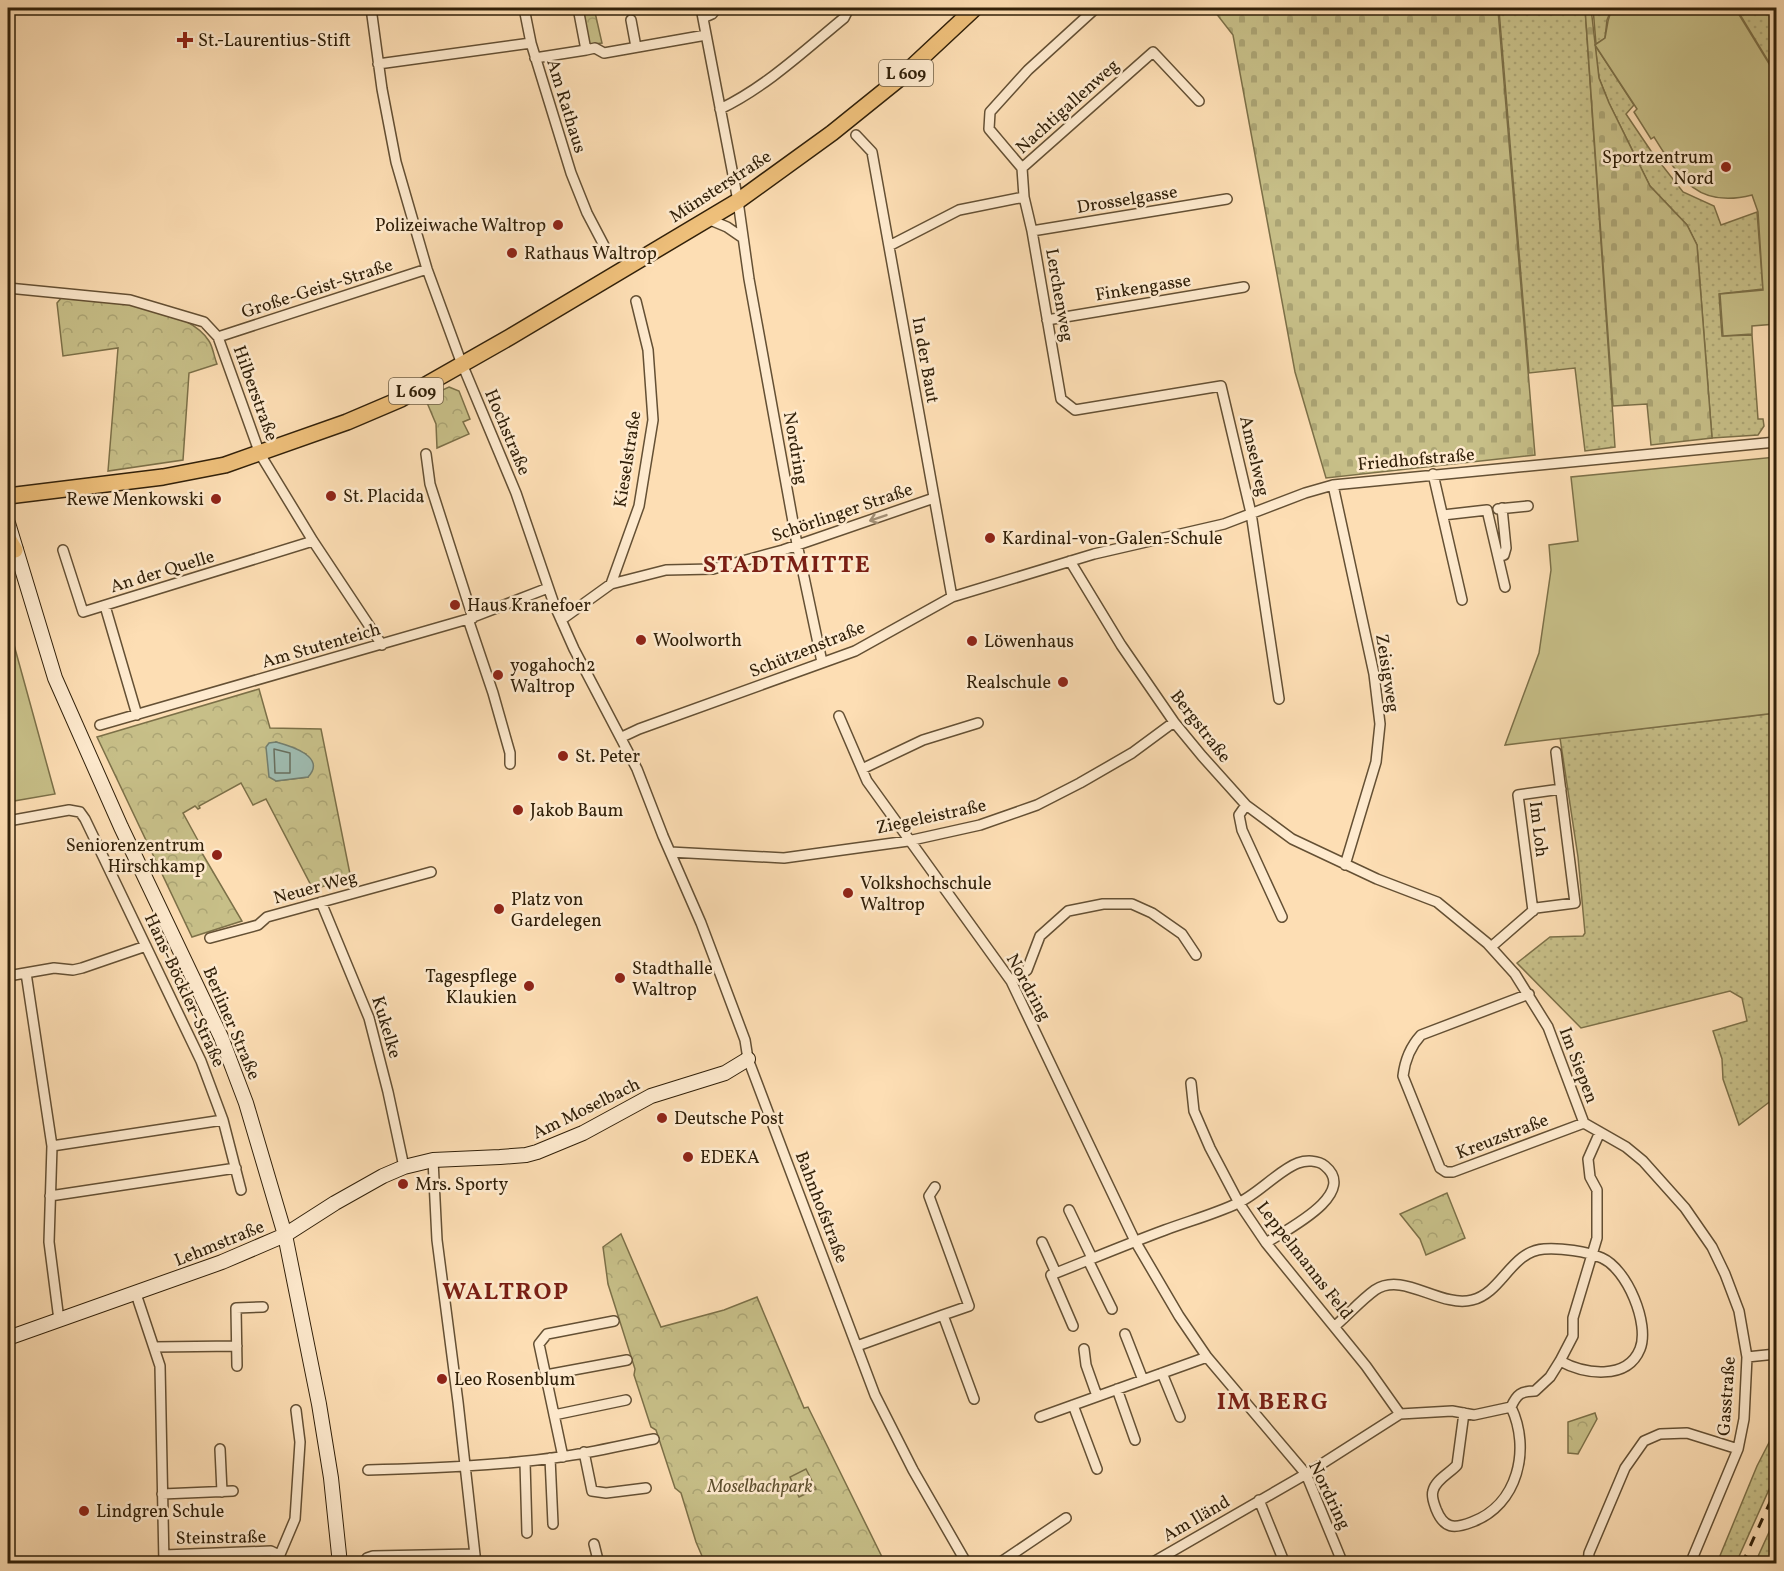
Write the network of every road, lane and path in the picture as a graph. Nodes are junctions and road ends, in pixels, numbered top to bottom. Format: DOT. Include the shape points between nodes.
graph roads {
  1 [pos="371,8"];
  2 [pos="524,8"];
  3 [pos="578,8"];
  4 [pos="701,8"];
  5 [pos="717,8"];
  6 [pos="849,8"];
  7 [pos="975,8"];
  8 [pos="1096,8"];
  9 [pos="703,18"];
  10 [pos="632,20"];
  11 [pos="706,35"];
  12 [pos="531,44"];
  13 [pos="636,47"];
  14 [pos="586,50"];
  15 [pos="535,58"];
  16 [pos="378,64"];
  17 [pos="1199,100"];
  18 [pos="720,109"];
  19 [pos="856,135"];
  20 [pos="1022,168"];
  21 [pos="1024,197"];
  22 [pos="1227,199"];
  23 [pos="738,201"];
  24 [pos="708,219"];
  25 [pos="1032,231"];
  26 [pos="743,238"];
  27 [pos="889,246"];
  28 [pos="608,253"];
  29 [pos="427,269"];
  30 [pos="1244,287"];
  31 [pos="8,288"];
  32 [pos="636,301"];
  33 [pos="1047,320"];
  34 [pos="218,337"];
  35 [pos="463,365"];
  36 [pos="1060,399"];
  37 [pos="1776,442"];
  38 [pos="260,454"];
  39 [pos="426,454"];
  40 [pos="1433,474"];
  41 [pos="1334,485"];
  42 [pos="8,496"];
  43 [pos="934,498"];
  44 [pos="1528,506"];
  45 [pos="1502,508"];
  46 [pos="1487,510"];
  47 [pos="1251,513"];
  48 [pos="1443,515"];
  49 [pos="8,523"];
  50 [pos="313,541"];
  51 [pos="11,544"];
  52 [pos="796,544"];
  53 [pos="63,550"];
  54 [pos="1498,556"];
  55 [pos="1070,561"];
  56 [pos="611,584"];
  57 [pos="1505,587"];
  58 [pos="548,588"];
  59 [pos="952,597"];
  60 [pos="1462,600"];
  61 [pos="105,606"];
  62 [pos="470,619"];
  63 [pos="561,620"];
  64 [pos="382,645"];
  65 [pos="822,662"];
  66 [pos="1279,699"];
  67 [pos="137,715"];
  68 [pos="839,716"];
  69 [pos="1174,722"];
  70 [pos="978,723"];
  71 [pos="100,725"];
  72 [pos="622,737"];
  73 [pos="1556,752"];
  74 [pos="510,764"];
  75 [pos="862,769"];
  76 [pos="1561,789"];
  77 [pos="1246,806"];
  78 [pos="8,821"];
  79 [pos="908,841"];
  80 [pos="670,852"];
  81 [pos="1345,865"];
  82 [pos="431,872"];
  83 [pos="321,902"];
  84 [pos="1533,910"];
  85 [pos="1282,917"];
  86 [pos="210,938"];
  87 [pos="146,946"];
  88 [pos="1491,947"];
  89 [pos="1196,956"];
  90 [pos="26,973"];
  91 [pos="8,976"];
  92 [pos="1011,981"];
  93 [pos="1529,994"];
  94 [pos="748,1059"];
  95 [pos="1191,1083"];
  96 [pos="223,1120"];
  97 [pos="1584,1123"];
  98 [pos="1600,1132"];
  99 [pos="52,1146"];
  100 [pos="433,1160"];
  101 [pos="404,1167"];
  102 [pos="236,1168"];
  103 [pos="935,1187"];
  104 [pos="241,1190"];
  105 [pos="50,1196"];
  106 [pos="1239,1203"];
  107 [pos="1070,1210"];
  108 [pos="285,1235"];
  109 [pos="1135,1241"];
  110 [pos="1042,1242"];
  111 [pos="1266,1243"];
  112 [pos="1592,1255"];
  113 [pos="1090,1259"];
  114 [pos="1056,1273"];
  115 [pos="136,1294"];
  116 [pos="262,1307"];
  117 [pos="225,1308"];
  118 [pos="236,1308"];
  119 [pos="1112,1309"];
  120 [pos="943,1315"];
  121 [pos="59,1320"];
  122 [pos="614,1321"];
  123 [pos="1073,1326"];
  124 [pos="1335,1326"];
  125 [pos="1125,1334"];
  126 [pos="8,1338"];
  127 [pos="237,1346"];
  128 [pos="857,1346"];
  129 [pos="154,1347"];
  130 [pos="1084,1349"];
  131 [pos="1776,1354"];
  132 [pos="1207,1357"];
  133 [pos="1747,1357"];
  134 [pos="627,1360"];
  135 [pos="1560,1361"];
  136 [pos="237,1366"];
  137 [pos="1162,1373"];
  138 [pos="546,1375"];
  139 [pos="1143,1380"];
  140 [pos="1117,1389"];
  141 [pos="1097,1396"];
  142 [pos="626,1400"];
  143 [pos="974,1400"];
  144 [pos="1073,1405"];
  145 [pos="1511,1407"];
  146 [pos="296,1410"];
  147 [pos="1464,1413"];
  148 [pos="1400,1414"];
  149 [pos="554,1415"];
  150 [pos="1040,1417"];
  151 [pos="1180,1417"];
  152 [pos="654,1438"];
  153 [pos="1135,1440"];
  154 [pos="220,1449"];
  155 [pos="1738,1449"];
  156 [pos="584,1452"];
  157 [pos="563,1457"];
  158 [pos="550,1458"];
  159 [pos="525,1462"];
  160 [pos="466,1466"];
  161 [pos="1097,1469"];
  162 [pos="368,1470"];
  163 [pos="1306,1474"];
  164 [pos="646,1488"];
  165 [pos="233,1491"];
  166 [pos="222,1492"];
  167 [pos="162,1494"];
  168 [pos="1259,1500"];
  169 [pos="1066,1518"];
  170 [pos="553,1524"];
  171 [pos="527,1533"];
  172 [pos="594,1544"];
  173 [pos="164,1559"];
  174 [pos="278,1559"];
  175 [pos="476,1559"];
  176 [pos="340,1563"];
  177 [pos="364,1563"];
  178 [pos="599,1563"];
  179 [pos="967,1563"];
  180 [pos="998,1563"];
  181 [pos="1150,1563"];
  182 [pos="1285,1563"];
  183 [pos="1343,1563"];
  184 [pos="1588,1563"];
  185 [pos="1690,1563"];
  1 -- 16 [label="street, Hochstraße"];
  2 -- 12 [label="street"];
  3 -- 14 [label="street"];
  4 -- 9 [label="street, Nordring"];
  5 -- 9 [label="street"];
  6 -- 18 [label="street" via="844,18 744,98"];
  7 -- 23 [label="main road, Münsterstraße / L 609" via="899,79"];
  8 -- 20 [label="street" via="1028,70 990,112 989,129"];
  9 -- 11 [label="street, Nordring"];
  10 -- 13 [label="street"];
  11 -- 13 [label="street"];
  11 -- 18 [label="street, Nordring"];
  12 -- 15 [label="street, Am Rathaus"];
  12 -- 16 [label="street, Am Rathaus"];
  13 -- 14 [label="street" via="604,53 595,48"];
  14 -- 15 [label="street"];
  15 -- 28 [label="street, Am Rathaus" via="571,173"];
  16 -- 29 [label="street, Hochstraße" via="396,162"];
  17 -- 20 [label="street, Nachtigallenweg" via="1153,52"];
  18 -- 23 [label="street, Nordring"];
  19 -- 27 [label="street, In der Baut" via="872,152"];
  20 -- 21 [label="street, Nachtigallenweg"];
  21 -- 25 [label="street, Lerchenweg"];
  21 -- 27 [label="street" via="959,210"];
  22 -- 25 [label="street, Drosselgasse"];
  23 -- 24 [label="main road, Münsterstraße / L 609"];
  23 -- 26 [label="street, Nordring"];
  24 -- 26 [label="street"];
  24 -- 35 [label="main road, Münsterstraße / L 609"];
  25 -- 33 [label="street, Lerchenweg"];
  26 -- 52 [label="street, Nordring"];
  27 -- 43 [label="street, In der Baut"];
  29 -- 34 [label="street, Große-Geist-Straße"];
  29 -- 35 [label="street, Hochstraße"];
  30 -- 33 [label="street, Finkengasse"];
  31 -- 34 [label="street, Hilberstraße" via="130,300 204,322"];
  32 -- 56 [label="street, Kieselstraße" via="648,350 653,420 639,506"];
  33 -- 36 [label="street, Lerchenweg"];
  34 -- 38 [label="street, Hilberstraße"];
  35 -- 38 [label="main road, L 609" via="393,402"];
  35 -- 58 [label="street, Hochstraße" via="516,493"];
  36 -- 47 [label="street, Amselweg" via="1075,410 1221,386"];
  37 -- 40 [label="street, Friedhofstraße"];
  38 -- 42 [label="main road, L 609" via="163,477"];
  38 -- 50 [label="street, Hilberstraße"];
  39 -- 62 [label="street" via="429,484"];
  40 -- 41 [label="street, Friedhofstraße"];
  40 -- 48 [label="street"];
  41 -- 47 [label="street, Friedhofstraße"];
  41 -- 81 [label="street, Zeisigweg" via="1374,674 1380,724 1376,762"];
  43 -- 52 [label="street, Schörlinger Straße, one-way"];
  43 -- 59 [label="street, In der Baut"];
  44 -- 45 [label="street"];
  45 -- 46 [label="street"];
  45 -- 54 [label="street" via="1506,548 1504,555"];
  46 -- 48 [label="street"];
  46 -- 54 [label="street"];
  47 -- 55 [label="street, Friedhofstraße" via="1224,524"];
  47 -- 66 [label="street, Amselweg"];
  48 -- 60 [label="street"];
  49 -- 51 [label="main road, Berliner Straße"];
  50 -- 61 [label="street, An der Quelle"];
  50 -- 64 [label="street, Hilberstraße"];
  51 -- 108 [label="main road, Berliner Straße" via="64,700 221,1037 246,1103"];
  52 -- 56 [label="street, Schörlinger Straße" via="713,569 666,570"];
  52 -- 65 [label="street, Nordring"];
  53 -- 61 [label="street, An der Quelle" via="83,612"];
  54 -- 57 [label="street"];
  55 -- 59 [label="street, Schützenstraße"];
  55 -- 69 [label="street, Bergstraße"];
  56 -- 63 [label="street, Schörlinger Straße"];
  58 -- 62 [label="street, Am Stutenteich"];
  58 -- 63 [label="street, Hochstraße"];
  59 -- 65 [label="street, Schützenstraße" via="855,651"];
  61 -- 67 [label="street"];
  62 -- 64 [label="street, Am Stutenteich"];
  62 -- 74 [label="street"];
  63 -- 72 [label="street, Hochstraße"];
  64 -- 67 [label="street, Am Stutenteich"];
  65 -- 72 [label="street, Schützenstraße"];
  67 -- 71 [label="street, Am Stutenteich"];
  68 -- 75 [label="street, Nordring"];
  69 -- 77 [label="street, Bergstraße"];
  69 -- 79 [label="street, Ziegeleistraße" via="1132,753 1037,805 980,825"];
  70 -- 75 [label="street" via="923,740"];
  72 -- 80 [label="street, Hochstraße"];
  73 -- 76 [label="street, Im Loh"];
  75 -- 79 [label="street, Nordring"];
  76 -- 84 [label="street, Im Loh" via="1575,903"];
  76 -- 84 [label="street, Im Loh" via="1518,795"];
  77 -- 81 [label="street, Im Siepen" via="1292,839"];
  77 -- 85 [label="street" via="1239,815 1242,830"];
  78 -- 87 [label="street, Hans-Böckler-Straße" via="69,810 80,812"];
  79 -- 80 [label="street, Ziegeleistraße" via="784,858"];
  79 -- 92 [label="street, Nordring"];
  80 -- 94 [label="street, Bahnhofstraße" via="745,1040"];
  81 -- 88 [label="street, Im Siepen" via="1437,902"];
  82 -- 83 [label="street, Neuer Weg"];
  83 -- 86 [label="street, Neuer Weg"];
  83 -- 101 [label="street, Kukelke" via="369,1018"];
  84 -- 88 [label="street"];
  87 -- 90 [label="street" via="82,968"];
  87 -- 96 [label="street, Hans-Böckler-Straße" via="201,1060"];
  88 -- 93 [label="street, Im Siepen"];
  89 -- 92 [label="street" via="1182,934 1152,913 1132,904 1103,904 1068,911 1040,936 1027,970"];
  90 -- 91 [label="street"];
  90 -- 99 [label="street"];
  92 -- 109 [label="street, Nordring"];
  93 -- 97 [label="street, Im Siepen" via="1548,1027"];
  93 -- 97 [label="street, Kreuzstraße" via="1421,1035 1411,1046 1402,1076 1440,1168 1453,1172"];
  94 -- 100 [label="main road, Am Moselbach" via="724,1073 651,1096 583,1133 537,1152"];
  94 -- 128 [label="street, Bahnhofstraße"];
  95 -- 106 [label="street, Leppelmanns Feld" via="1194,1111"];
  96 -- 99 [label="street"];
  96 -- 102 [label="street, Hans-Böckler-Straße"];
  97 -- 98 [label="street, Im Siepen"];
  98 -- 112 [label="street" via="1588,1159 1590,1177 1597,1190 1597,1238"];
  98 -- 133 [label="street, Gasstraße" via="1643,1161 1685,1208 1712,1247 1739,1311"];
  99 -- 105 [label="street"];
  100 -- 101 [label="main road, Lehmstraße"];
  100 -- 160 [label="street" via="437,1240"];
  101 -- 108 [label="main road, Lehmstraße"];
  102 -- 104 [label="street, Hans-Böckler-Straße"];
  102 -- 105 [label="street"];
  103 -- 120 [label="street" via="929,1196 969,1306"];
  105 -- 121 [label="street" via="49,1242"];
  106 -- 109 [label="street"];
  106 -- 111 [label="street, Leppelmanns Feld"];
  106 -- 111 [label="street" via="1297,1163 1317,1162 1332,1174 1333,1191 1323,1205"];
  107 -- 113 [label="street"];
  108 -- 115 [label="main road, Lehmstraße"];
  108 -- 176 [label="main road, Berliner Straße" via="319,1404"];
  109 -- 113 [label="street"];
  109 -- 132 [label="street, Nordring"];
  110 -- 114 [label="street"];
  111 -- 124 [label="street, Leppelmanns Feld"];
  112 -- 124 [label="street" via="1544,1249 1530,1252 1492,1289 1473,1300 1445,1300 1394,1285 1377,1289"];
  112 -- 135 [label="street" via="1573,1318 1573,1336"];
  112 -- 135 [label="street" via="1604,1259 1624,1278 1632,1293 1643,1333 1640,1348 1633,1360 1618,1369 1599,1373"];
  113 -- 114 [label="street"];
  113 -- 119 [label="street"];
  114 -- 123 [label="street" via="1051,1275"];
  115 -- 121 [label="main road, Lehmstraße"];
  115 -- 129 [label="street"];
  116 -- 118 [label="street"];
  117 -- 118 [label="street"];
  118 -- 127 [label="street"];
  120 -- 128 [label="street"];
  120 -- 143 [label="street"];
  121 -- 126 [label="main road, Lehmstraße"];
  122 -- 138 [label="street" via="547,1334 539,1344"];
  124 -- 148 [label="street, Leppelmanns Feld"];
  125 -- 139 [label="street"];
  127 -- 129 [label="street"];
  127 -- 136 [label="street"];
  128 -- 179 [label="street, Bahnhofstraße" via="875,1395 913,1470"];
  129 -- 167 [label="street" via="160,1366"];
  130 -- 141 [label="street"];
  131 -- 133 [label="street"];
  132 -- 137 [label="street"];
  132 -- 163 [label="street, Nordring"];
  133 -- 155 [label="street, Gasstraße" via="1744,1419"];
  134 -- 138 [label="street"];
  135 -- 145 [label="street" via="1550,1377 1535,1391 1523,1391 1516,1396"];
  137 -- 139 [label="street"];
  137 -- 151 [label="street"];
  138 -- 149 [label="street"];
  139 -- 140 [label="street"];
  140 -- 141 [label="street"];
  140 -- 153 [label="street"];
  141 -- 144 [label="street"];
  142 -- 149 [label="street"];
  144 -- 150 [label="street"];
  144 -- 161 [label="street"];
  145 -- 147 [label="street" via="1474,1415"];
  145 -- 147 [label="street" via="1517,1420 1520,1458 1509,1492 1486,1517 1450,1526 1440,1519 1432,1491 1457,1465"];
  146 -- 174 [label="street, Steinstraße" via="300,1442 295,1519"];
  147 -- 148 [label="street"];
  148 -- 163 [label="street"];
  149 -- 157 [label="street"];
  152 -- 156 [label="street"];
  154 -- 166 [label="street"];
  155 -- 184 [label="street" via="1687,1433 1660,1434 1644,1441 1625,1468"];
  155 -- 185 [label="street, Gasstraße"];
  156 -- 157 [label="street"];
  156 -- 164 [label="street" via="592,1491"];
  157 -- 158 [label="street"];
  158 -- 159 [label="street"];
  158 -- 170 [label="street"];
  159 -- 160 [label="street"];
  159 -- 171 [label="street"];
  160 -- 162 [label="street"];
  160 -- 175 [label="street"];
  163 -- 168 [label="street, Am Iländ"];
  163 -- 183 [label="street, Nordring"];
  165 -- 166 [label="street"];
  166 -- 167 [label="street"];
  167 -- 173 [label="street"];
  168 -- 181 [label="street, Am Iländ"];
  168 -- 182 [label="street"];
  169 -- 180 [label="street"];
  172 -- 178 [label="street"];
  173 -- 174 [label="street, Steinstraße" via="271,1551"];
  175 -- 177 [label="street" via="374,1556"];
}
